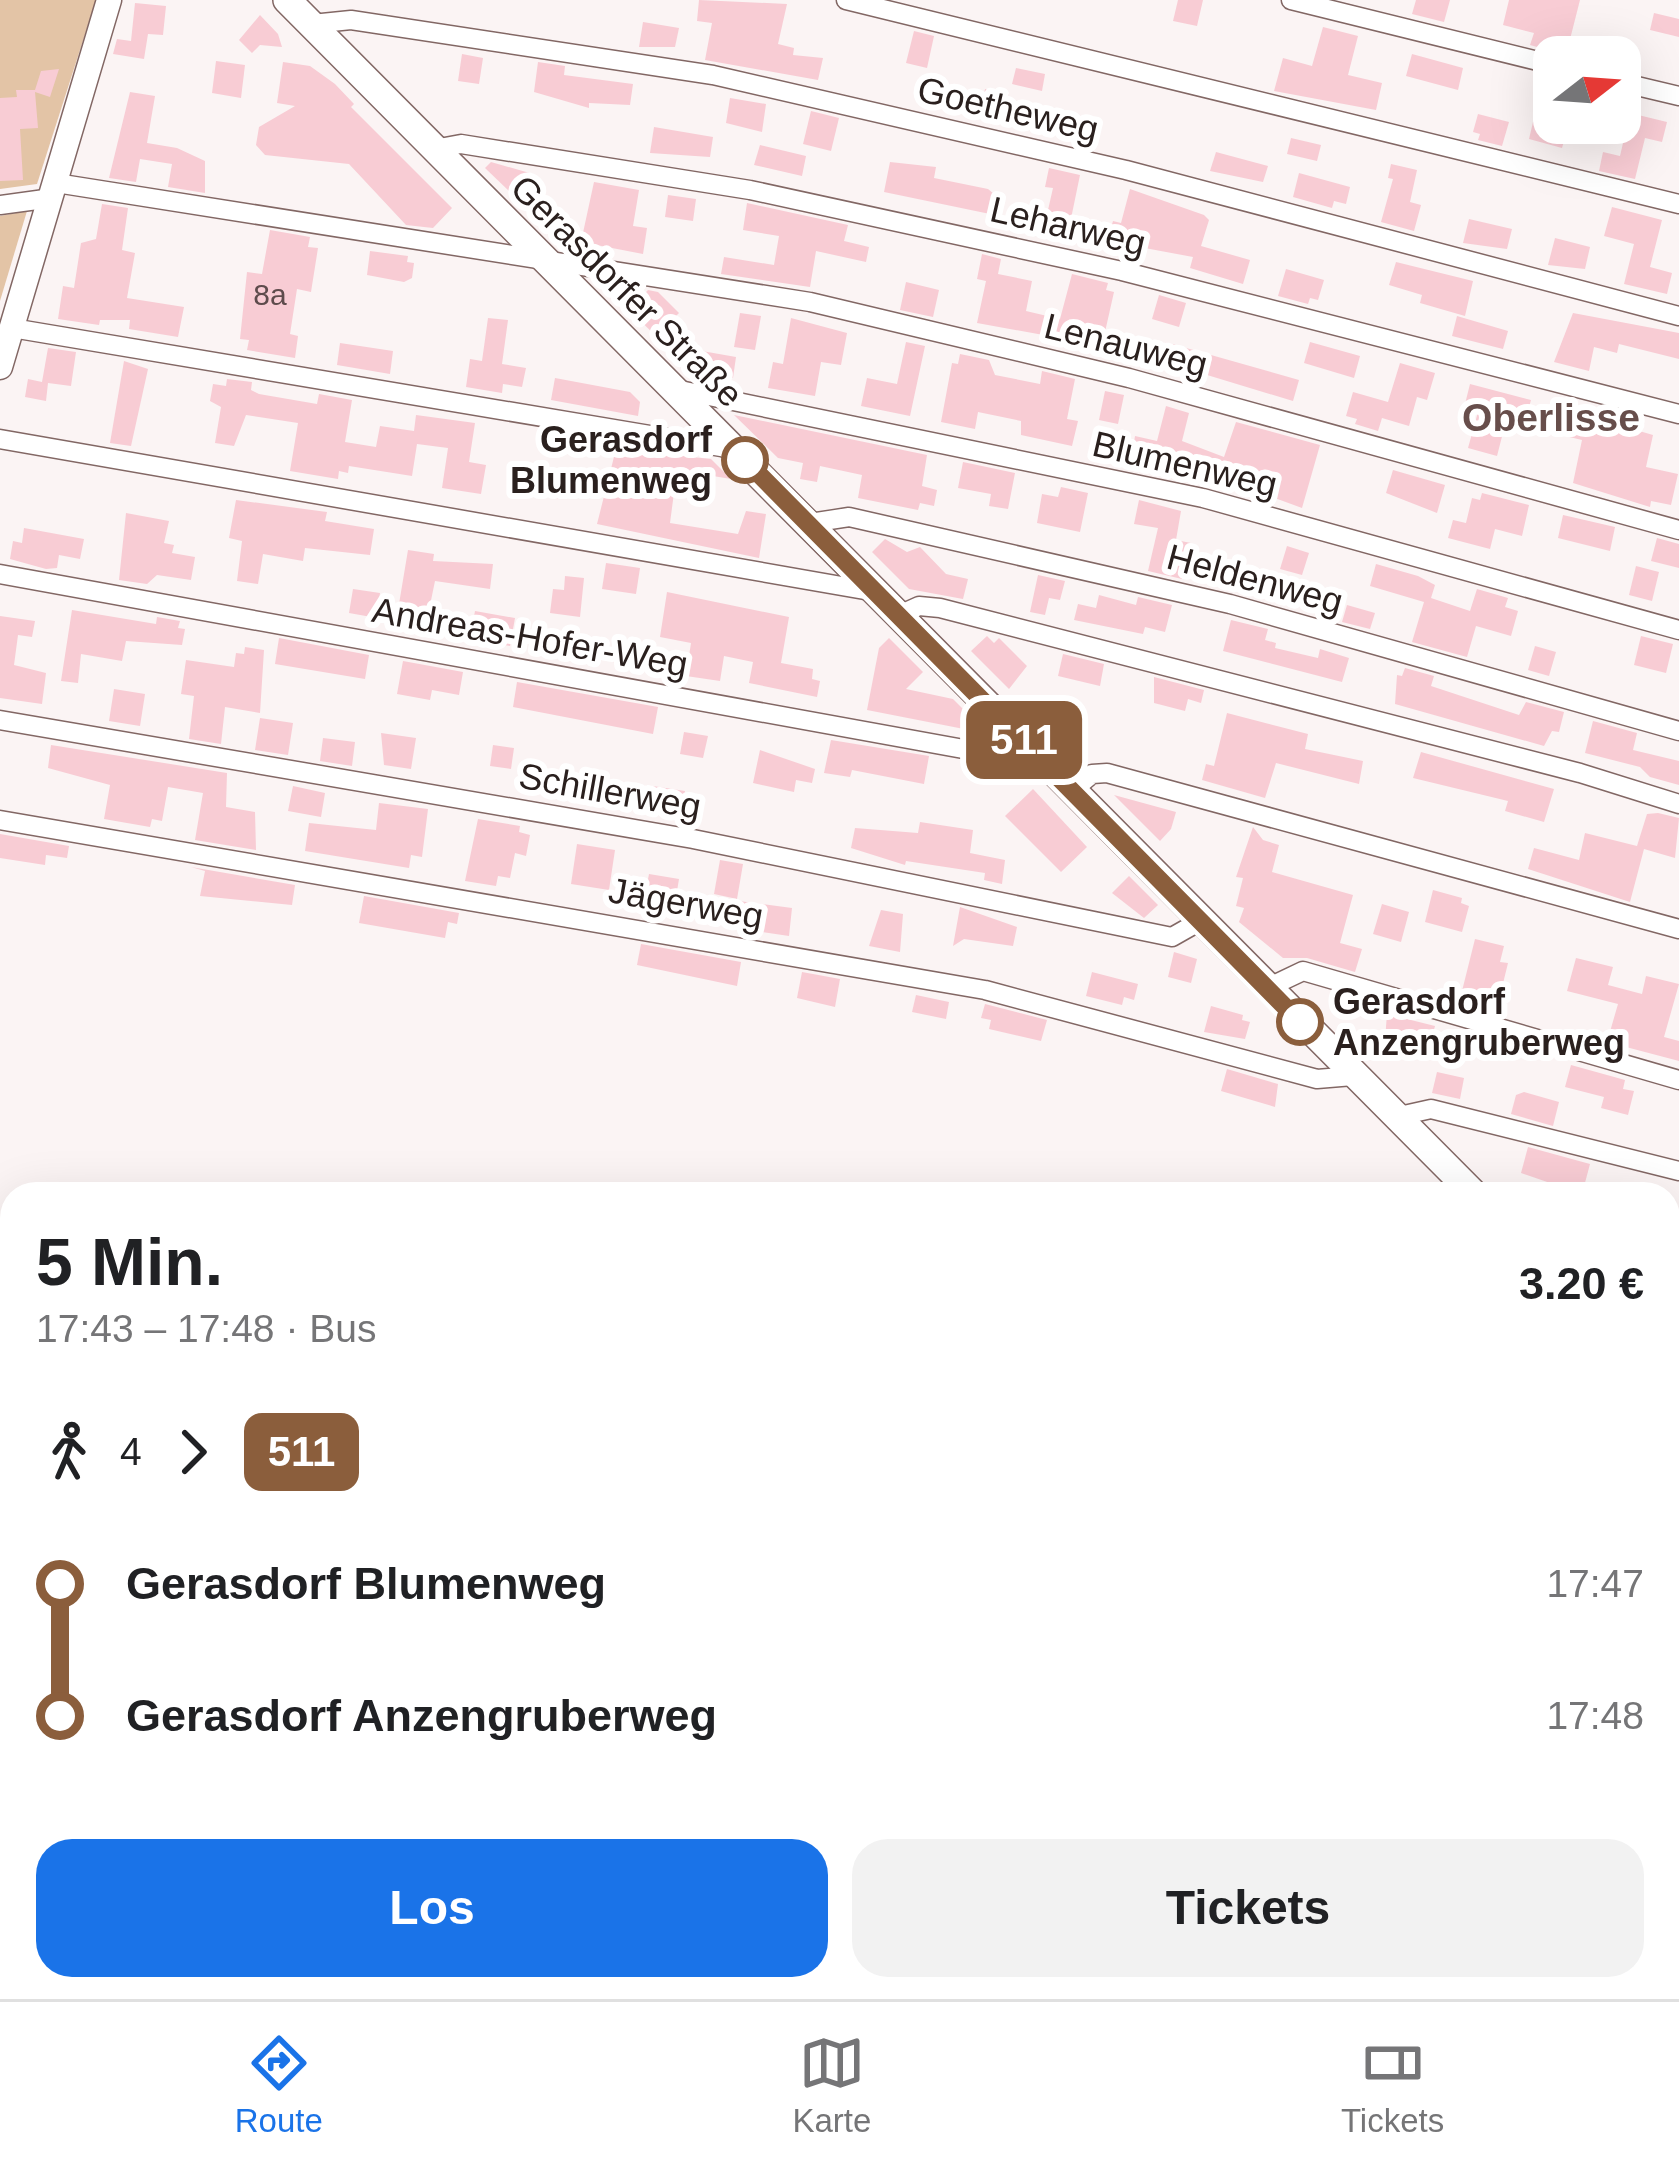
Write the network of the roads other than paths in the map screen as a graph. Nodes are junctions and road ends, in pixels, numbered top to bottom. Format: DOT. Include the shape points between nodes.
graph roads {
  1 [pos="109,0"];
  2 [pos="287,0"];
  3 [pos="846,0"];
  4 [pos="1292,0"];
  5 [pos="312,24"];
  6 [pos="1533,60"];
  7 [pos="1641,87"];
  8 [pos="1679,96"];
  9 [pos="434,149"];
  10 [pos="54,190"];
  11 [pos="1679,204"];
  12 [pos="0,205"];
  13 [pos="549,262"];
  14 [pos="1679,316"];
  15 [pos="12,328"];
  16 [pos="0,367"];
  17 [pos="670,388"];
  18 [pos="1679,414"];
  19 [pos="0,439"];
  20 [pos="734,449"];
  21 [pos="810,524"];
  22 [pos="1679,530"];
  23 [pos="0,574"];
  24 [pos="876,592"];
  25 [pos="899,614"];
  26 [pos="1679,630"];
  27 [pos="0,720"];
  28 [pos="1679,731"];
  29 [pos="1048,764"];
  30 [pos="1073,790"];
  31 [pos="1679,804"];
  32 [pos="0,820"];
  33 [pos="1202,920"];
  34 [pos="1679,929"];
  35 [pos="1267,988"];
  36 [pos="1353,1076"];
  37 [pos="1679,1080"];
  38 [pos="1395,1117"];
  39 [pos="1679,1172"];
  40 [pos="1462,1182"];
  1 -- 10 [label="street"];
  2 -- 5 [label="main road, Gerasdorfer Straße"];
  3 -- 11 [label="street"];
  4 -- 6 [label="street"];
  5 -- 9 [label="main road, Gerasdorfer Straße"];
  5 -- 14 [label="street, Goetheweg" via="351,20 712,75 1126,170"];
  7 -- 8 [label="street"];
  9 -- 13 [label="main road, Gerasdorfer Straße"];
  9 -- 18 [label="street, Leharweg" via="461,144 796,200 1123,271"];
  10 -- 12 [label="street, Lenauweg"];
  10 -- 13 [label="street, Lenauweg"];
  10 -- 15 [label="street"];
  13 -- 17 [label="main road, Gerasdorfer Straße"];
  13 -- 22 [label="street, Lenauweg" via="810,302 1130,378"];
  15 -- 16 [label="street"];
  15 -- 20 [label="street"];
  17 -- 20 [label="main road, Gerasdorfer Straße"];
  17 -- 26 [label="street, Blumenweg" via="1203,498"];
  19 -- 24 [label="street"];
  20 -- 21 [label="main road, Gerasdorfer Straße"];
  21 -- 24 [label="main road, Gerasdorfer Straße"];
  21 -- 28 [label="street, Heldenweg" via="850,517 1230,604"];
  23 -- 29 [label="street, Andreas-Hofer-Weg"];
  24 -- 25 [label="main road, Gerasdorfer Straße"];
  25 -- 29 [label="main road, Gerasdorfer Straße"];
  25 -- 31 [label="street" via="940,608"];
  27 -- 33 [label="street, Schillerweg" via="693,838 1172,937"];
  29 -- 30 [label="main road, Gerasdorfer Straße"];
  30 -- 33 [label="main road, Gerasdorfer Straße"];
  30 -- 34 [label="street" via="1106,773"];
  32 -- 36 [label="street, Jägerweg" via="986,990 1317,1079"];
  33 -- 35 [label="main road, Gerasdorfer Straße"];
  35 -- 36 [label="main road, Gerasdorfer Straße"];
  35 -- 37 [label="street" via="1303,971"];
  36 -- 38 [label="main road, Gerasdorfer Straße"];
  38 -- 39 [label="street" via="1431,1109"];
  38 -- 40 [label="main road, Gerasdorfer Straße"];
}
